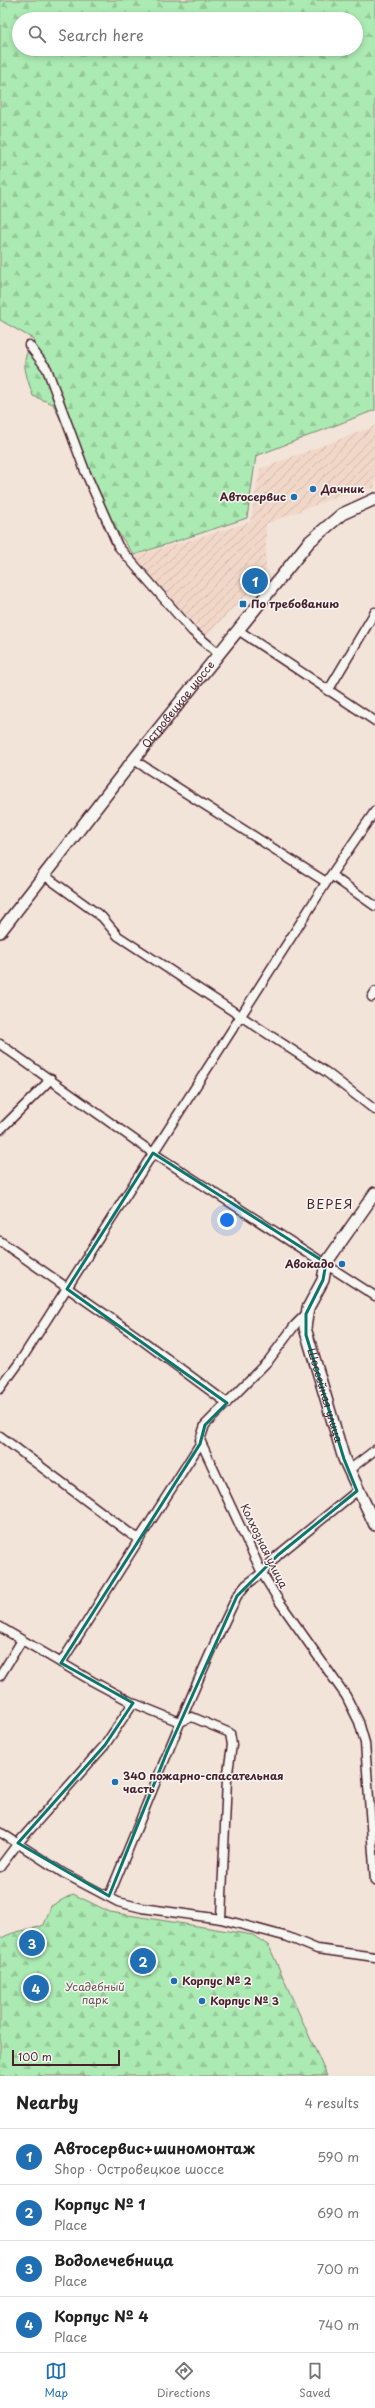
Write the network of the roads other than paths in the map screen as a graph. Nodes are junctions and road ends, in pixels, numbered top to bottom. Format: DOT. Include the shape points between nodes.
graph roads {
  1 [pos="29,345"];
  2 [pos="375,499"];
  3 [pos="375,612"];
  4 [pos="238,630"];
  5 [pos="219,654"];
  6 [pos="328,690"];
  7 [pos="375,721"];
  8 [pos="134,760"];
  9 [pos="375,811"];
  10 [pos="44,875"];
  11 [pos="329,879"];
  12 [pos="375,906"];
  13 [pos="0,932"];
  14 [pos="241,1015"];
  15 [pos="0,1044"];
  16 [pos="51,1079"];
  17 [pos="375,1110"];
  18 [pos="0,1130"];
  19 [pos="153,1153"];
  20 [pos="375,1193"];
  21 [pos="0,1240"];
  22 [pos="326,1263"];
  23 [pos="67,1288"];
  24 [pos="375,1296"];
  25 [pos="306,1314"];
  26 [pos="0,1389"];
  27 [pos="227,1403"];
  28 [pos="0,1436"];
  29 [pos="200,1444"];
  30 [pos="375,1450"];
  31 [pos="349,1470"];
  32 [pos="358,1490"];
  33 [pos="375,1525"];
  34 [pos="140,1538"];
  35 [pos="262,1572"];
  36 [pos="0,1627"];
  37 [pos="22,1640"];
  38 [pos="60,1663"];
  39 [pos="0,1676"];
  40 [pos="133,1703"];
  41 [pos="180,1722"];
  42 [pos="0,1832"];
  43 [pos="18,1843"];
  44 [pos="374,1863"];
  45 [pos="0,1867"];
  46 [pos="375,1881"];
  47 [pos="109,1896"];
  48 [pos="221,1919"];
  49 [pos="375,1957"];
  1 -- 5 [label="street" via="47,369 85,471 118,546 192,631"];
  2 -- 4 [label="main road, Островецкое шоссе" via="342,514 309,542"];
  3 -- 6 [label="street"];
  4 -- 5 [label="main road, Островецкое шоссе"];
  4 -- 6 [label="street"];
  5 -- 8 [label="main road, Островецкое шоссе"];
  6 -- 7 [label="street"];
  8 -- 10 [label="main road, Островецкое шоссе"];
  8 -- 11 [label="street"];
  9 -- 11 [label="street"];
  10 -- 13 [label="main road, Островецкое шоссе"];
  10 -- 14 [label="street" via="102,917 118,936"];
  11 -- 12 [label="street"];
  11 -- 14 [label="street"];
  14 -- 17 [label="street" via="326,1072"];
  14 -- 19 [label="street"];
  15 -- 16 [label="street"];
  16 -- 18 [label="street"];
  16 -- 19 [label="street"];
  19 -- 22 [label="street"];
  19 -- 23 [label="street"];
  20 -- 22 [label="main road"];
  21 -- 23 [label="street"];
  22 -- 24 [label="street"];
  22 -- 25 [label="main road, Шоссейная улица" via="323,1280"];
  23 -- 26 [label="street"];
  23 -- 27 [label="street"];
  25 -- 27 [label="street" via="269,1360"];
  25 -- 31 [label="main road, Шоссейная улица" via="305,1328 309,1345"];
  27 -- 29 [label="street" via="205,1426"];
  28 -- 34 [label="street" via="132,1535"];
  29 -- 34 [label="street"];
  29 -- 35 [label="street, Колхозная улица"];
  30 -- 31 [label="street"];
  31 -- 32 [label="main road, Шоссейная улица"];
  32 -- 33 [label="main road, Шоссейная улица"];
  32 -- 35 [label="street" via="278,1555"];
  34 -- 38 [label="street"];
  35 -- 41 [label="street" via="237,1596"];
  35 -- 44 [label="street, Колхозная улица" via="279,1601 334,1678 359,1722 365,1744"];
  36 -- 37 [label="street"];
  37 -- 38 [label="street"];
  37 -- 39 [label="street"];
  38 -- 40 [label="street"];
  40 -- 41 [label="street"];
  40 -- 43 [label="street" via="105,1745"];
  41 -- 47 [label="street"];
  41 -- 48 [label="street" via="192,1717 230,1733 232,1745 227,1779"];
  42 -- 43 [label="street"];
  43 -- 45 [label="street"];
  43 -- 47 [label="street" via="64,1873"];
  44 -- 46 [label="street, Колхозная улица"];
  47 -- 48 [label="street" via="118,1902 142,1908"];
  48 -- 49 [label="street" via="288,1937 317,1949"];
}
